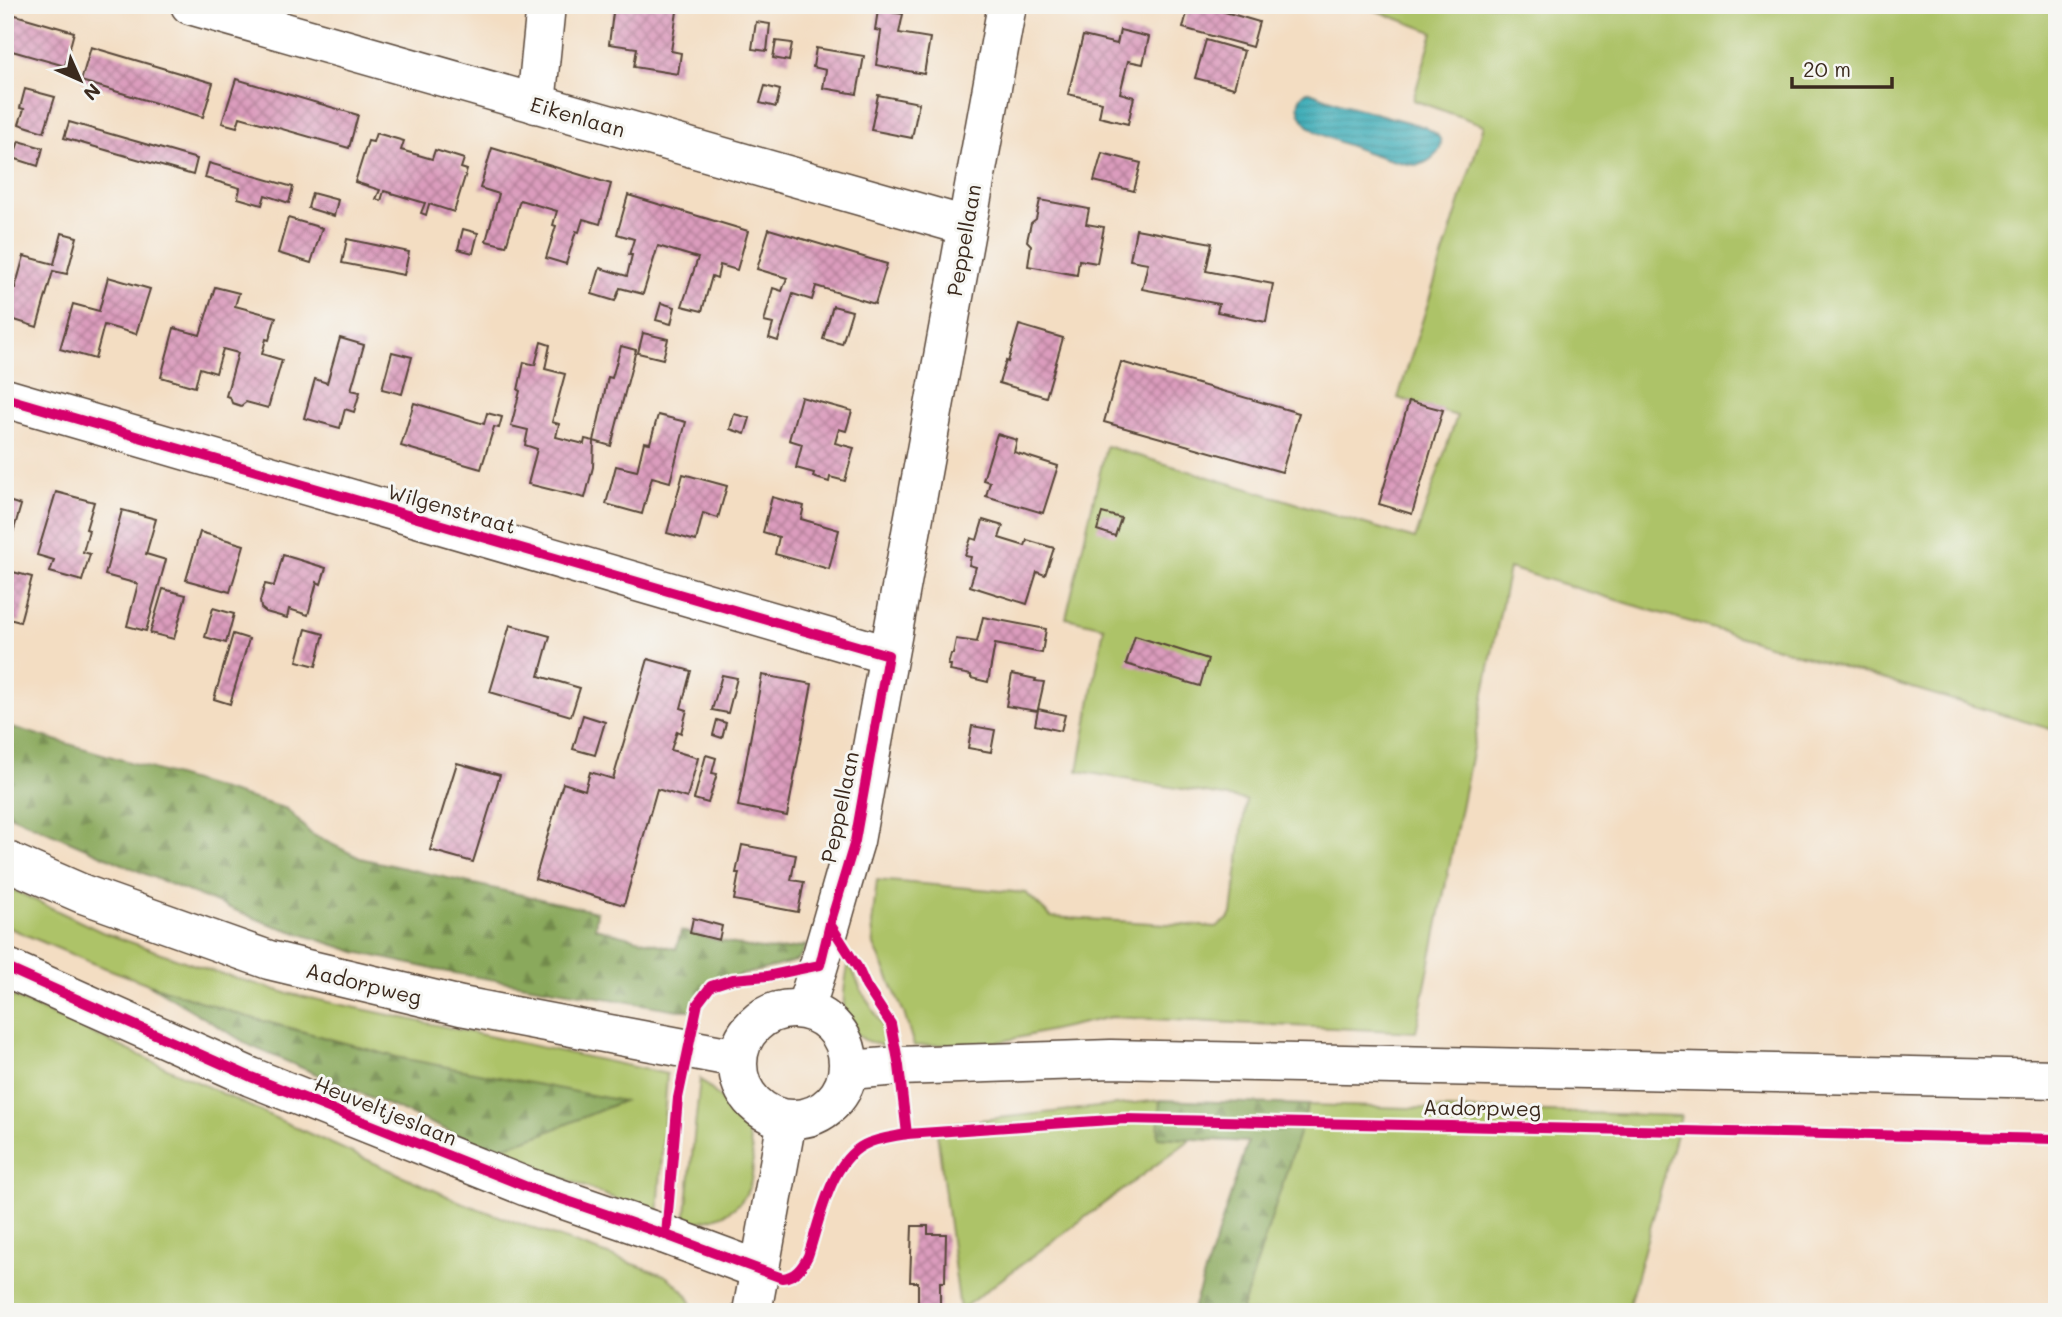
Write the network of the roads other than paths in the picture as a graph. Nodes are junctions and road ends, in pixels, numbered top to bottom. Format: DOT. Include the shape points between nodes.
graph roads {
  1 [pos="190,5"];
  2 [pos="546,5"];
  3 [pos="1007,5"];
  4 [pos="536,104"];
  5 [pos="966,226"];
  6 [pos="5,398"];
  7 [pos="888,655"];
  8 [pos="5,860"];
  9 [pos="5,967"];
  10 [pos="805,1009"];
  11 [pos="737,1058"];
  12 [pos="849,1070"];
  13 [pos="2057,1079"];
  14 [pos="788,1120"];
  15 [pos="760,1270"];
  16 [pos="752,1312"];
  1 -- 4 [label="street, Eikenlaan"];
  2 -- 4 [label="street"];
  3 -- 5 [label="street, Peppellaan"];
  4 -- 5 [label="street, Eikenlaan"];
  5 -- 7 [label="street, Peppellaan"];
  6 -- 7 [label="street, Wilgenstraat"];
  7 -- 10 [label="street, Peppellaan" via="855,841"];
  8 -- 11 [label="street, Aadorpweg" via="83,894 269,960 461,1006"];
  9 -- 15 [label="street, Heuveltjeslaan" via="251,1077 527,1188"];
  10 -- 11 [label="street" via="782,1009 760,1018 744,1035"];
  10 -- 12 [label="street" via="830,1021 846,1043"];
  11 -- 14 [label="street" via="741,1087 760,1110"];
  12 -- 13 [label="street, Aadorpweg" via="1111,1059"];
  12 -- 14 [label="street" via="842,1091 828,1108 809,1118"];
  14 -- 15 [label="street"];
  15 -- 16 [label="street"];
}
